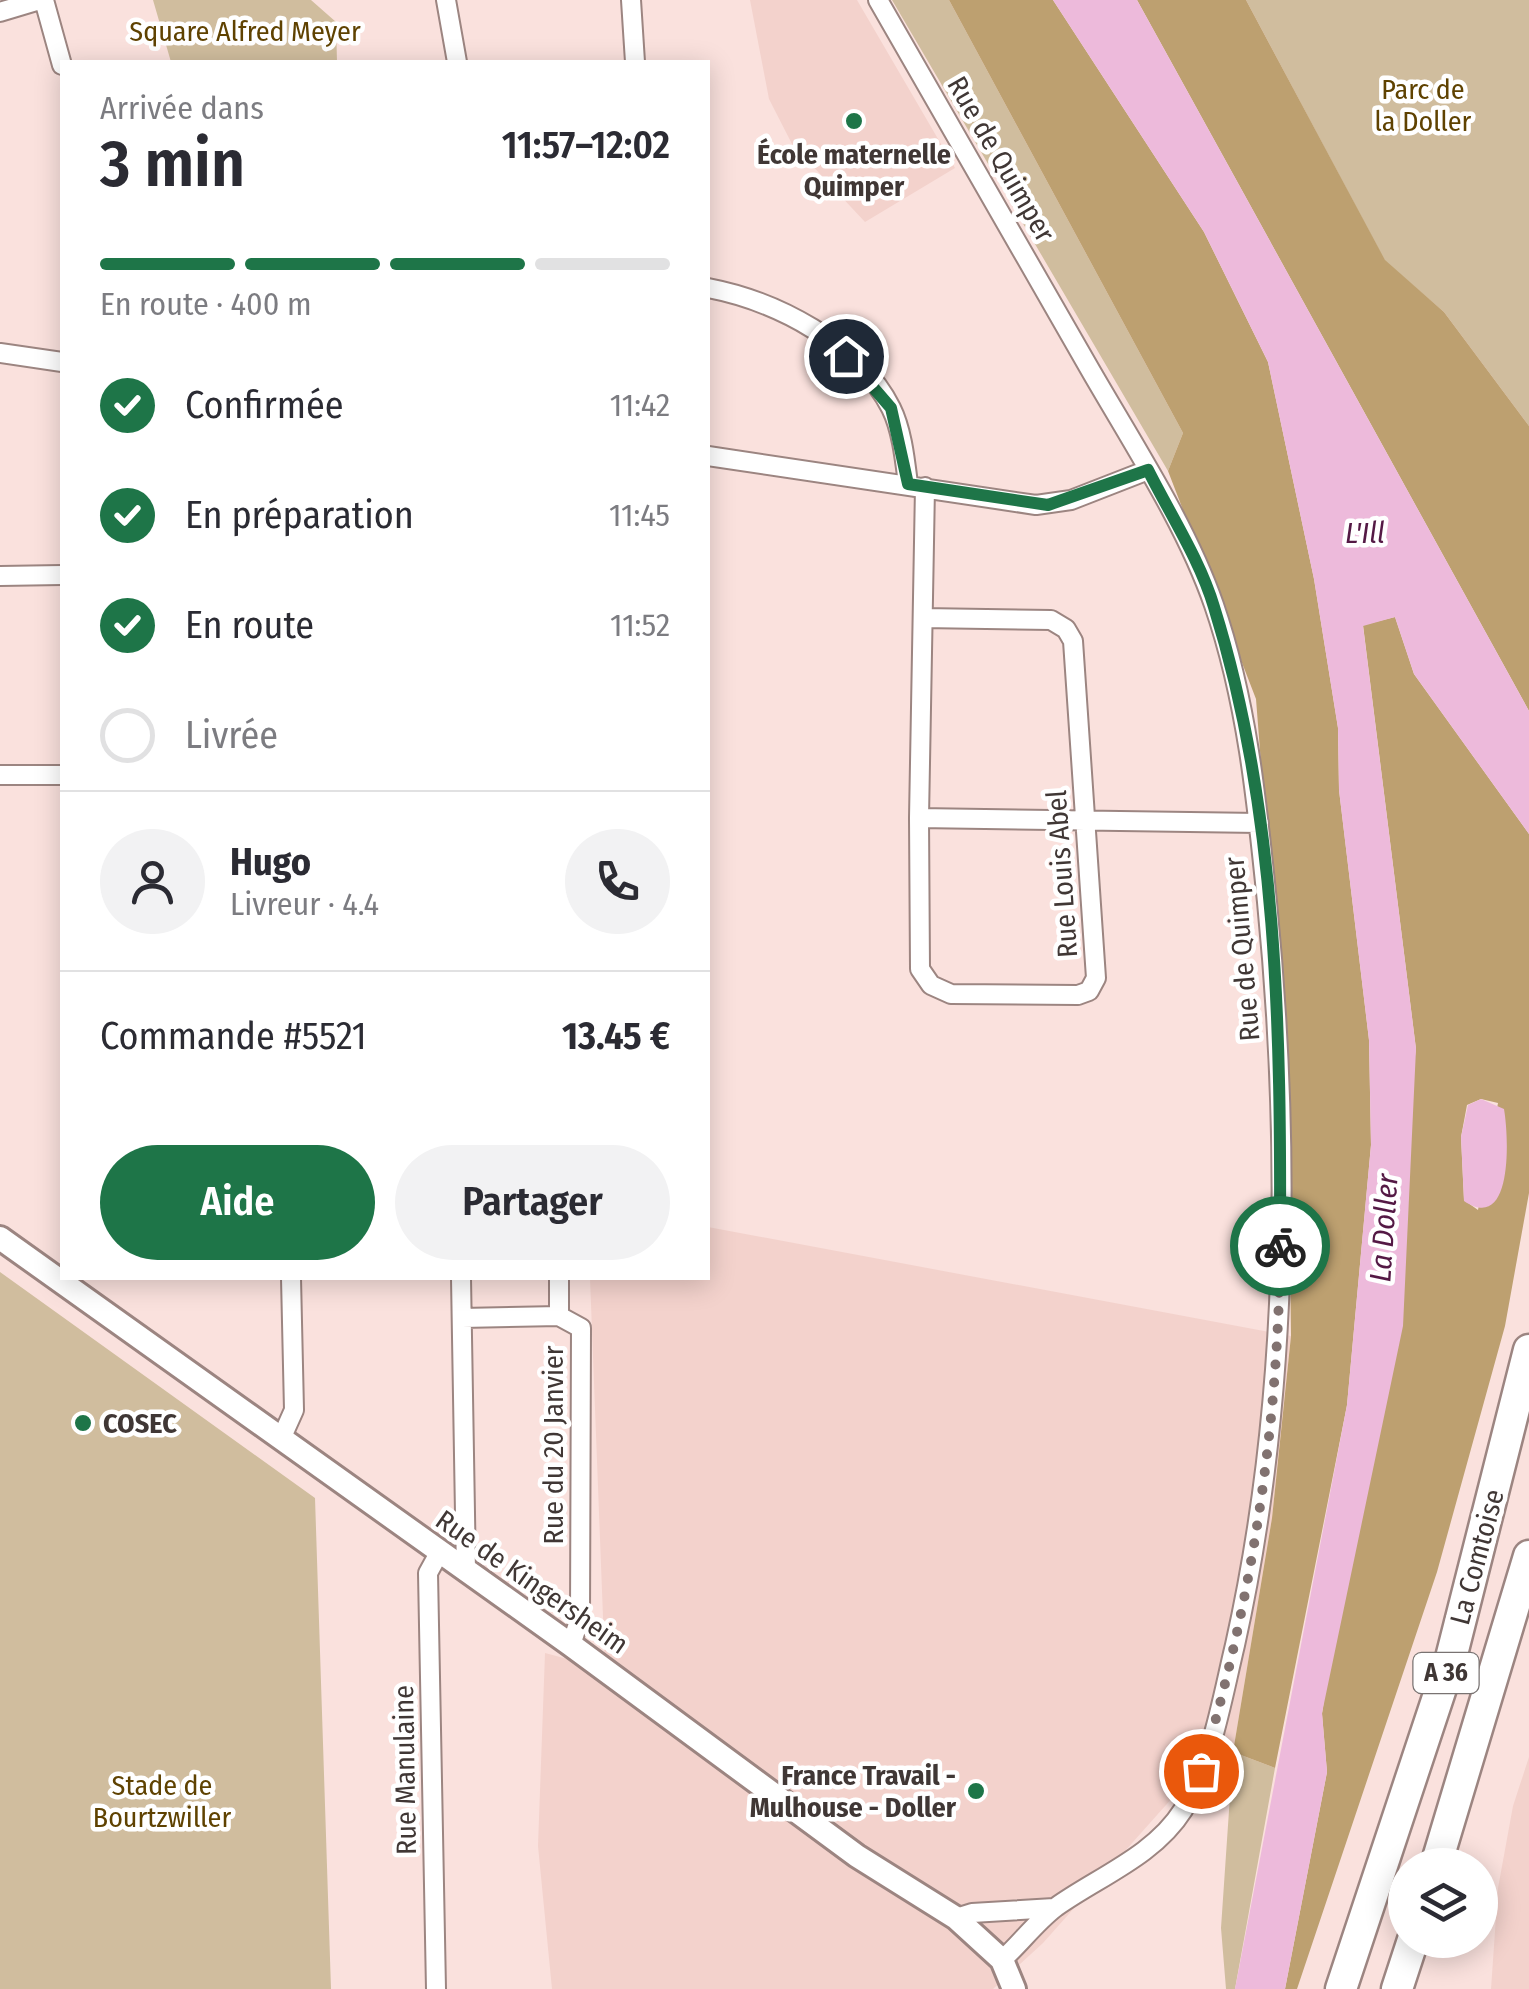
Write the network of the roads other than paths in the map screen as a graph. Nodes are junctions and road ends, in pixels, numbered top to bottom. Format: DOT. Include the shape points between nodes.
graph roads {
  1 [pos="42,0"];
  2 [pos="446,0"];
  3 [pos="631,0"];
  4 [pos="878,0"];
  5 [pos="0,12"];
  6 [pos="60,60"];
  7 [pos="457,60"];
  8 [pos="635,60"];
  9 [pos="710,288"];
  10 [pos="0,353"];
  11 [pos="60,362"];
  12 [pos="710,456"];
  13 [pos="1148,470"];
  14 [pos="916,486"];
  15 [pos="60,575"];
  16 [pos="0,576"];
  17 [pos="923,618"];
  18 [pos="60,774"];
  19 [pos="0,775"];
  20 [pos="919,818"];
  21 [pos="1086,820"];
  22 [pos="1260,823"];
  23 [pos="0,1238"];
  24 [pos="291,1280"];
  25 [pos="462,1280"];
  26 [pos="559,1280"];
  27 [pos="559,1316"];
  28 [pos="462,1318"];
  29 [pos="1529,1350"];
  30 [pos="281,1439"];
  31 [pos="439,1553"];
  32 [pos="1529,1556"];
  33 [pos="466,1572"];
  34 [pos="571,1645"];
  35 [pos="1441,1848"];
  36 [pos="1054,1908"];
  37 [pos="956,1918"];
  38 [pos="1407,1958"];
  39 [pos="1002,1960"];
  40 [pos="436,1989"];
  41 [pos="1014,1989"];
  42 [pos="1341,1989"];
  43 [pos="1398,1989"];
  1 -- 5 [label="street"];
  1 -- 6 [label="street"];
  2 -- 7 [label="street"];
  3 -- 8 [label="street"];
  4 -- 13 [label="street, Rue de Quimper"];
  9 -- 14 [label="street" via="743,294 801,322 863,371 891,408"];
  10 -- 11 [label="street"];
  12 -- 14 [label="street"];
  13 -- 14 [label="street" via="1048,505"];
  13 -- 22 [label="street, Rue de Quimper" via="1213,602 1245,720"];
  14 -- 17 [label="street"];
  15 -- 16 [label="street"];
  17 -- 20 [label="street"];
  17 -- 21 [label="street, Rue Louis Abel" via="1051,620 1066,629"];
  18 -- 19 [label="street"];
  20 -- 21 [label="street"];
  20 -- 21 [label="street, Rue Louis Abel" via="920,969 932,986 951,994 1089,991 1096,978"];
  21 -- 22 [label="street"];
  22 -- 36 [label="street, Rue de Quimper" via="1281,1104 1280,1276 1245,1598 1216,1720 1182,1813 1145,1849"];
  23 -- 30 [label="main road, Rue de Kingersheim"];
  24 -- 30 [label="street" via="294,1410"];
  25 -- 28 [label="street"];
  26 -- 27 [label="street, Rue du 20 Janvier"];
  27 -- 28 [label="street, Rue du 20 Janvier"];
  27 -- 34 [label="street, Rue du 20 Janvier" via="580,1328 580,1618"];
  28 -- 33 [label="street"];
  29 -- 42 [label="highway, La Comtoise / A 36" via="1451,1658"];
  30 -- 31 [label="main road, Rue de Kingersheim"];
  31 -- 33 [label="main road, Rue de Kingersheim"];
  31 -- 40 [label="street, Rue Manulaine" via="428,1574"];
  32 -- 35 [label="highway, La Comtoise / A 36"];
  33 -- 34 [label="main road, Rue de Kingersheim"];
  34 -- 37 [label="main road, Rue de Kingersheim" via="857,1856"];
  36 -- 37 [label="street, Rue de Quimper"];
  36 -- 39 [label="street, Rue de Quimper"];
  37 -- 39 [label="main road, Rue de Kingersheim"];
  38 -- 43 [label="highway"];
  39 -- 41 [label="main road, Rue de Kingersheim"];
}
